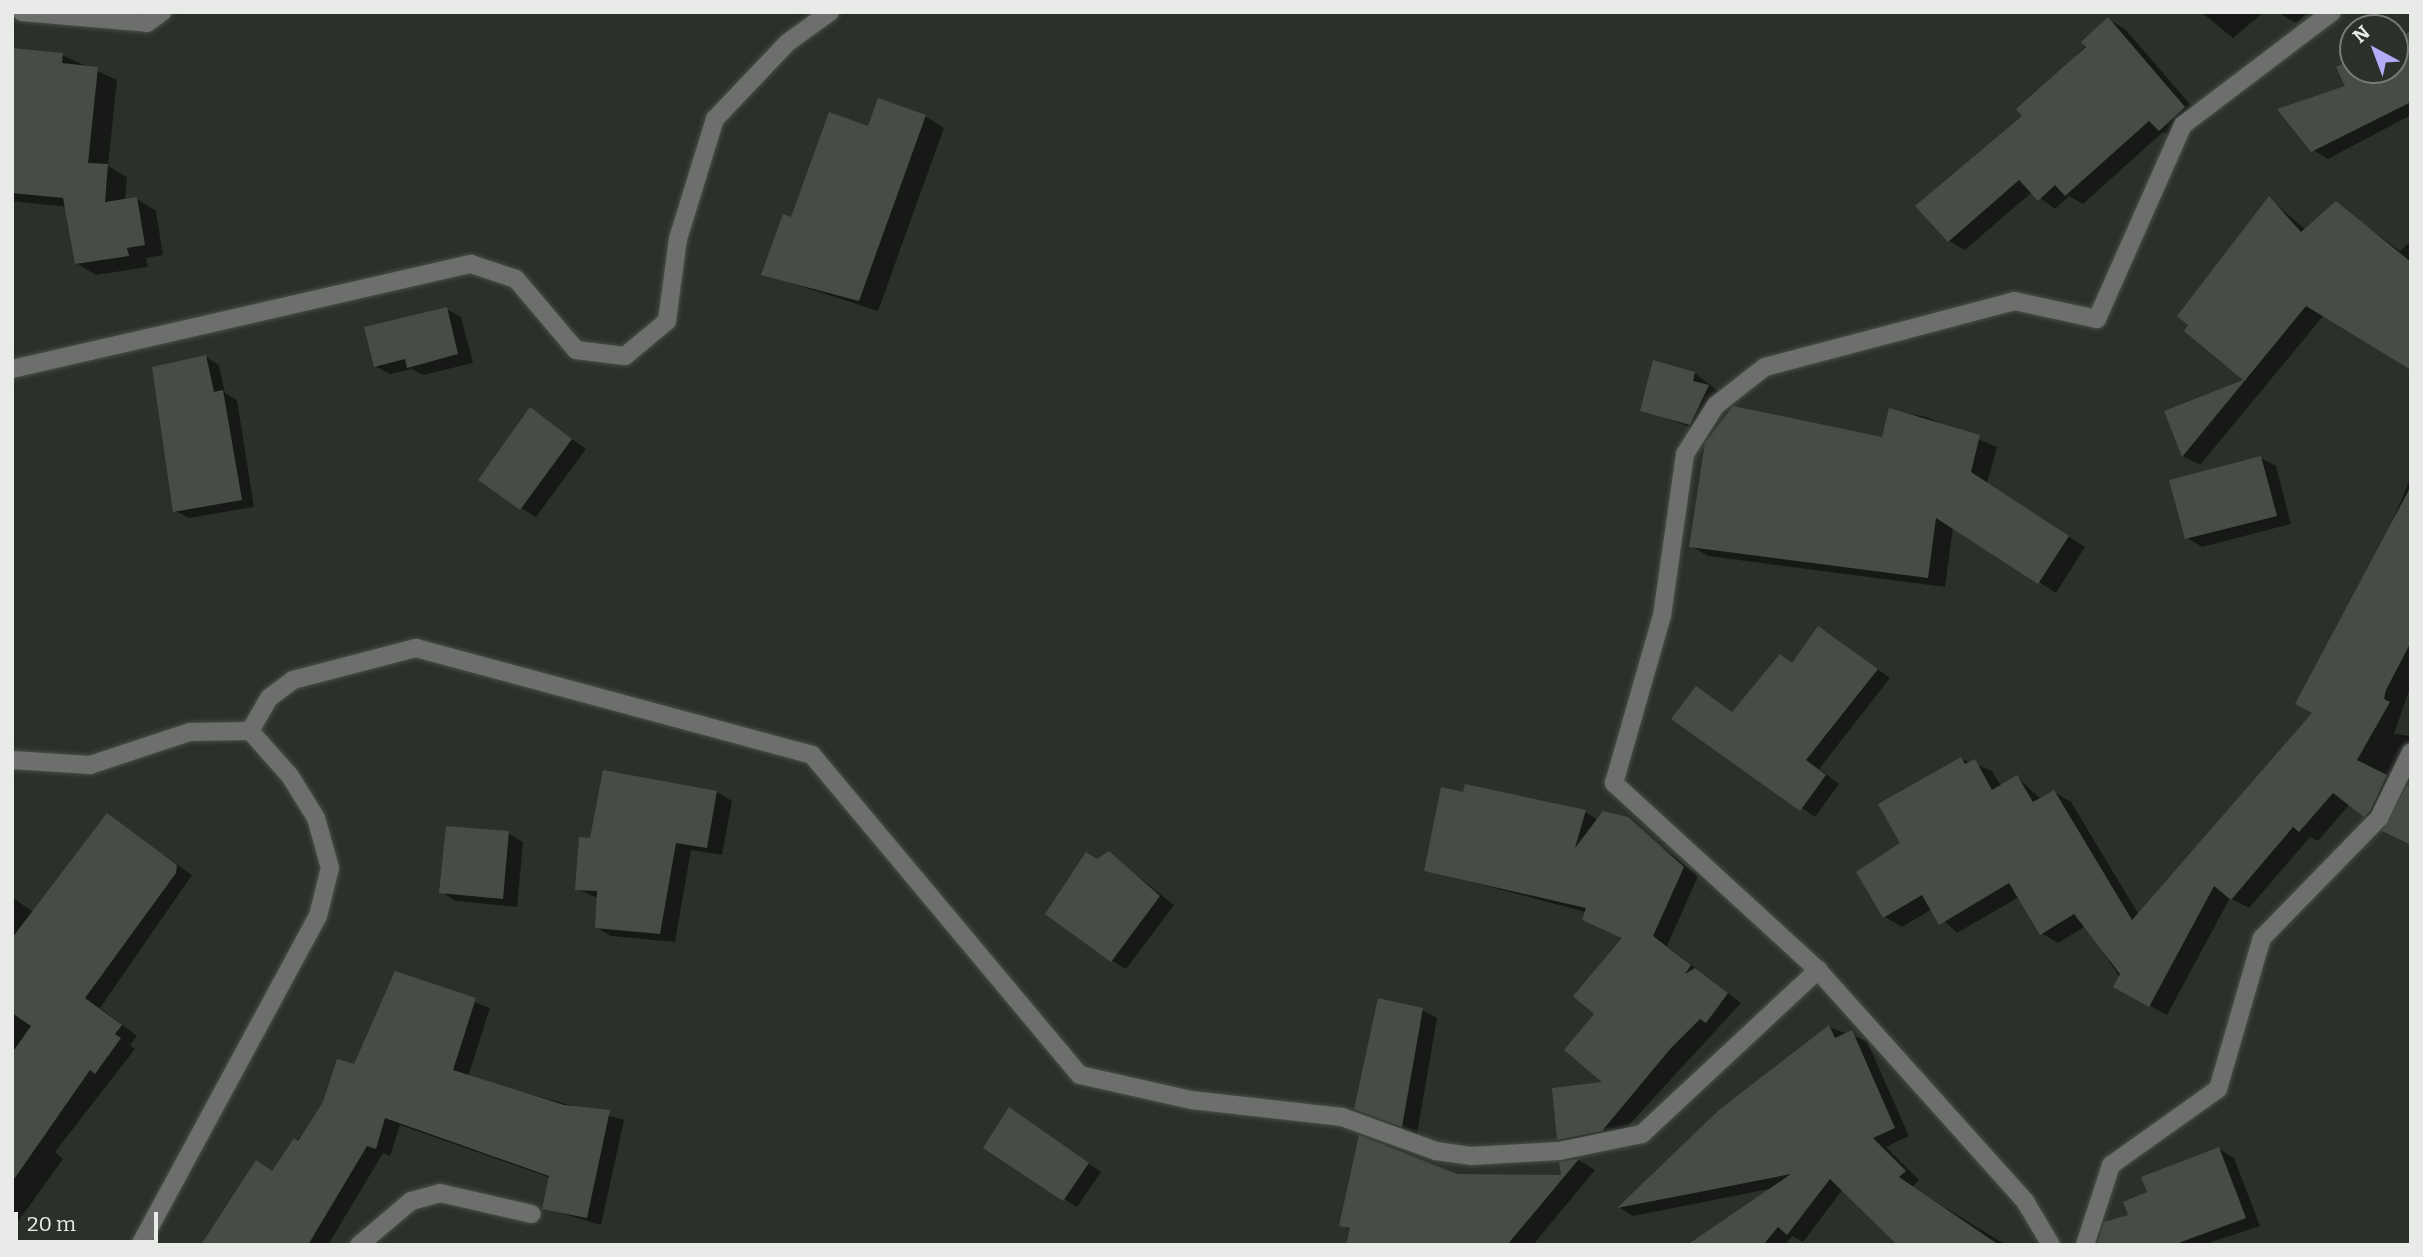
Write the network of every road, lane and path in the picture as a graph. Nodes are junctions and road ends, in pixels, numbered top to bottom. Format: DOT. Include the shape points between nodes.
graph roads {
  1 [pos="22,12"];
  2 [pos="162,12"];
  3 [pos="830,12"];
  4 [pos="2332,12"];
  5 [pos="12,369"];
  6 [pos="250,731"];
  7 [pos="2411,752"];
  8 [pos="12,760"];
  9 [pos="1818,970"];
  10 [pos="532,1214"];
  11 [pos="141,1245"];
  12 [pos="359,1245"];
  13 [pos="2051,1245"];
  14 [pos="2085,1245"];
  1 -- 2 [label="street" via="147,23"];
  3 -- 5 [label="street" via="787,43 715,119 677,239 667,321 625,356 576,350 516,278 471,264"];
  4 -- 9 [label="street" via="2183,125 2097,318 2014,301 1765,367 1716,405 1685,454 1662,615 1615,783"];
  6 -- 8 [label="street" via="190,732 90,765"];
  6 -- 9 [label="street" via="269,698 293,680 416,648 812,755 1080,1075 1191,1100 1342,1117 1436,1151 1559,1151 1642,1134"];
  6 -- 11 [label="street" via="290,776 316,818 330,868 318,916"];
  7 -- 14 [label="street" via="2379,818 2262,938 2218,1088 2110,1165"];
  9 -- 13 [label="street" via="2025,1201"];
  10 -- 12 [label="street" via="440,1193 411,1202"];
}
